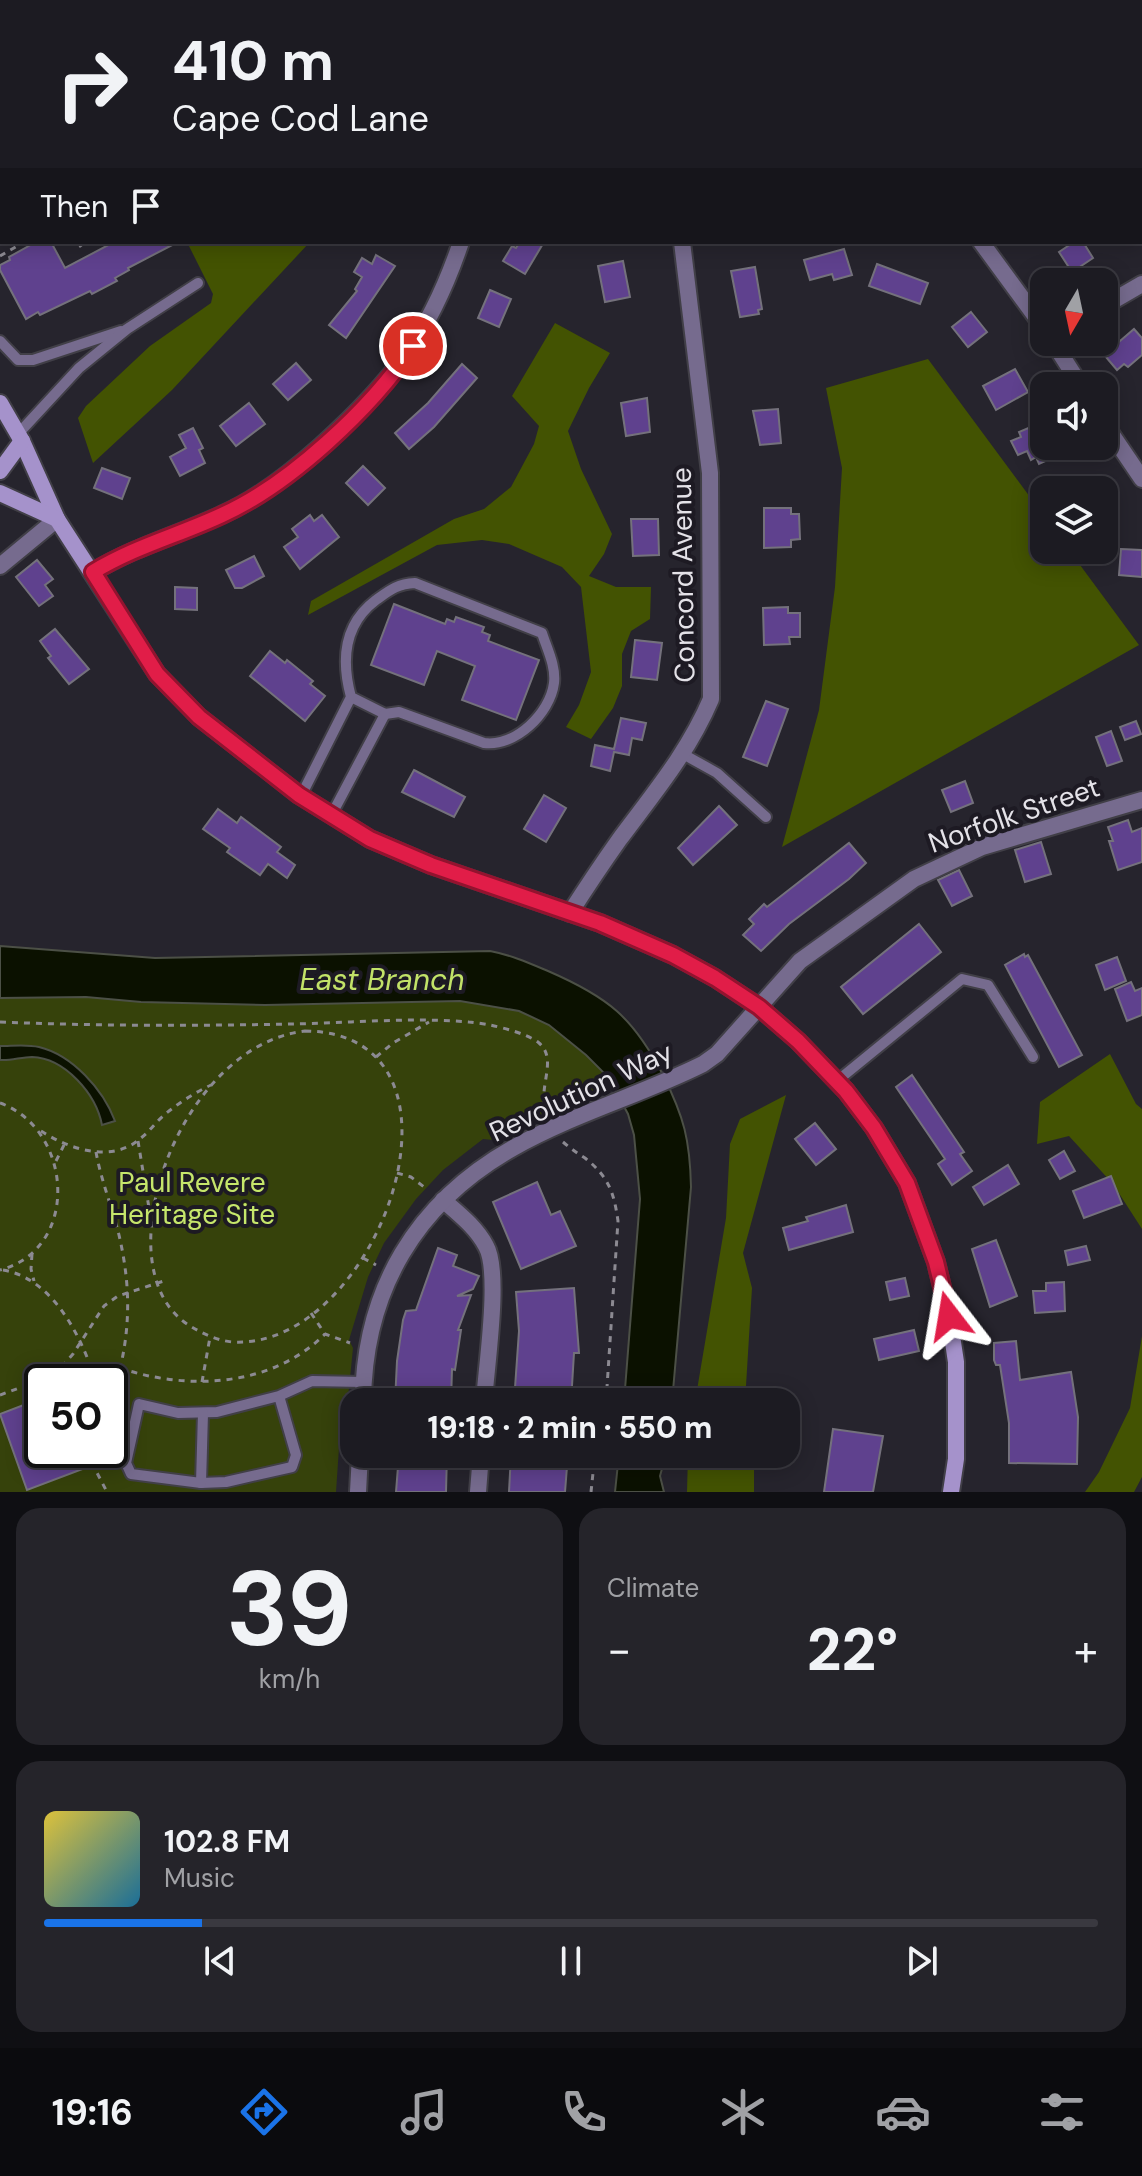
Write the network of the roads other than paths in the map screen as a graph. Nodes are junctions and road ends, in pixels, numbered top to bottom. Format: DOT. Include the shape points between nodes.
graph roads {
  1 [pos="460,244"];
  2 [pos="682,244"];
  3 [pos="982,244"];
  4 [pos="198,283"];
  5 [pos="1142,284"];
  6 [pos="1118,298"];
  7 [pos="1030,309"];
  8 [pos="127,329"];
  9 [pos="0,341"];
  10 [pos="0,403"];
  11 [pos="20,438"];
  12 [pos="1118,444"];
  13 [pos="0,471"];
  14 [pos="1142,479"];
  15 [pos="0,493"];
  16 [pos="57,519"];
  17 [pos="0,566"];
  18 [pos="93,572"];
  19 [pos="351,697"];
  20 [pos="385,714"];
  21 [pos="683,754"];
  22 [pos="301,796"];
  23 [pos="1142,800"];
  24 [pos="332,814"];
  25 [pos="766,817"];
  26 [pos="570,913"];
  27 [pos="759,1007"];
  28 [pos="1033,1057"];
  29 [pos="837,1081"];
  30 [pos="443,1200"];
  31 [pos="363,1382"];
  32 [pos="363,1388"];
  33 [pos="485,1388"];
  34 [pos="279,1396"];
  35 [pos="203,1413"];
  36 [pos="359,1468"];
  37 [pos="480,1468"];
  38 [pos="201,1483"];
  39 [pos="358,1492"];
  40 [pos="478,1492"];
  41 [pos="951,1492"];
  1 -- 18 [label="street" via="427,324 398,368 313,454 224,514 124,553"];
  2 -- 21 [label="street, Concord Avenue" via="710,473 713,657 711,699"];
  3 -- 7 [label="street"];
  4 -- 8 [label="lane"];
  5 -- 6 [label="street"];
  8 -- 9 [label="lane" via="33,360 18,360"];
  8 -- 11 [label="lane" via="79,368"];
  10 -- 11 [label="main road"];
  11 -- 13 [label="main road"];
  11 -- 16 [label="main road"];
  12 -- 14 [label="street"];
  15 -- 16 [label="main road"];
  16 -- 17 [label="street"];
  16 -- 18 [label="main road"];
  18 -- 22 [label="main road" via="157,674 199,717"];
  19 -- 20 [label="lane"];
  19 -- 20 [label="lane" via="347,641 355,620 398,584 415,583 542,633 554,683 548,702 523,733 497,745 399,712"];
  19 -- 22 [label="lane"];
  20 -- 24 [label="lane"];
  21 -- 25 [label="lane" via="717,773"];
  21 -- 26 [label="street, Concord Avenue"];
  22 -- 24 [label="main road"];
  23 -- 27 [label="street, Norfolk Street" via="982,847 914,879 800,961"];
  24 -- 26 [label="main road" via="370,839 431,865"];
  26 -- 27 [label="main road" via="673,955"];
  27 -- 29 [label="main road"];
  27 -- 30 [label="street, Revolution Way" via="717,1054 686,1073 515,1146"];
  28 -- 29 [label="lane" via="988,985 962,979"];
  29 -- 41 [label="main road" via="907,1183 936,1262 956,1362"];
  30 -- 31 [label="street, Revolution Way" via="411,1237 389,1276 371,1332"];
  30 -- 33 [label="street" via="488,1248 493,1273"];
  31 -- 32 [label="street, Revolution Way"];
  31 -- 34 [label="lane" via="317,1380"];
  34 -- 35 [label="lane"];
  34 -- 38 [label="lane" via="296,1455 292,1467"];
  35 -- 38 [label="lane"];
  35 -- 38 [label="lane" via="139,1404 126,1463 131,1474"];
  36 -- 39 [label="street"];
  37 -- 40 [label="street"];
}
